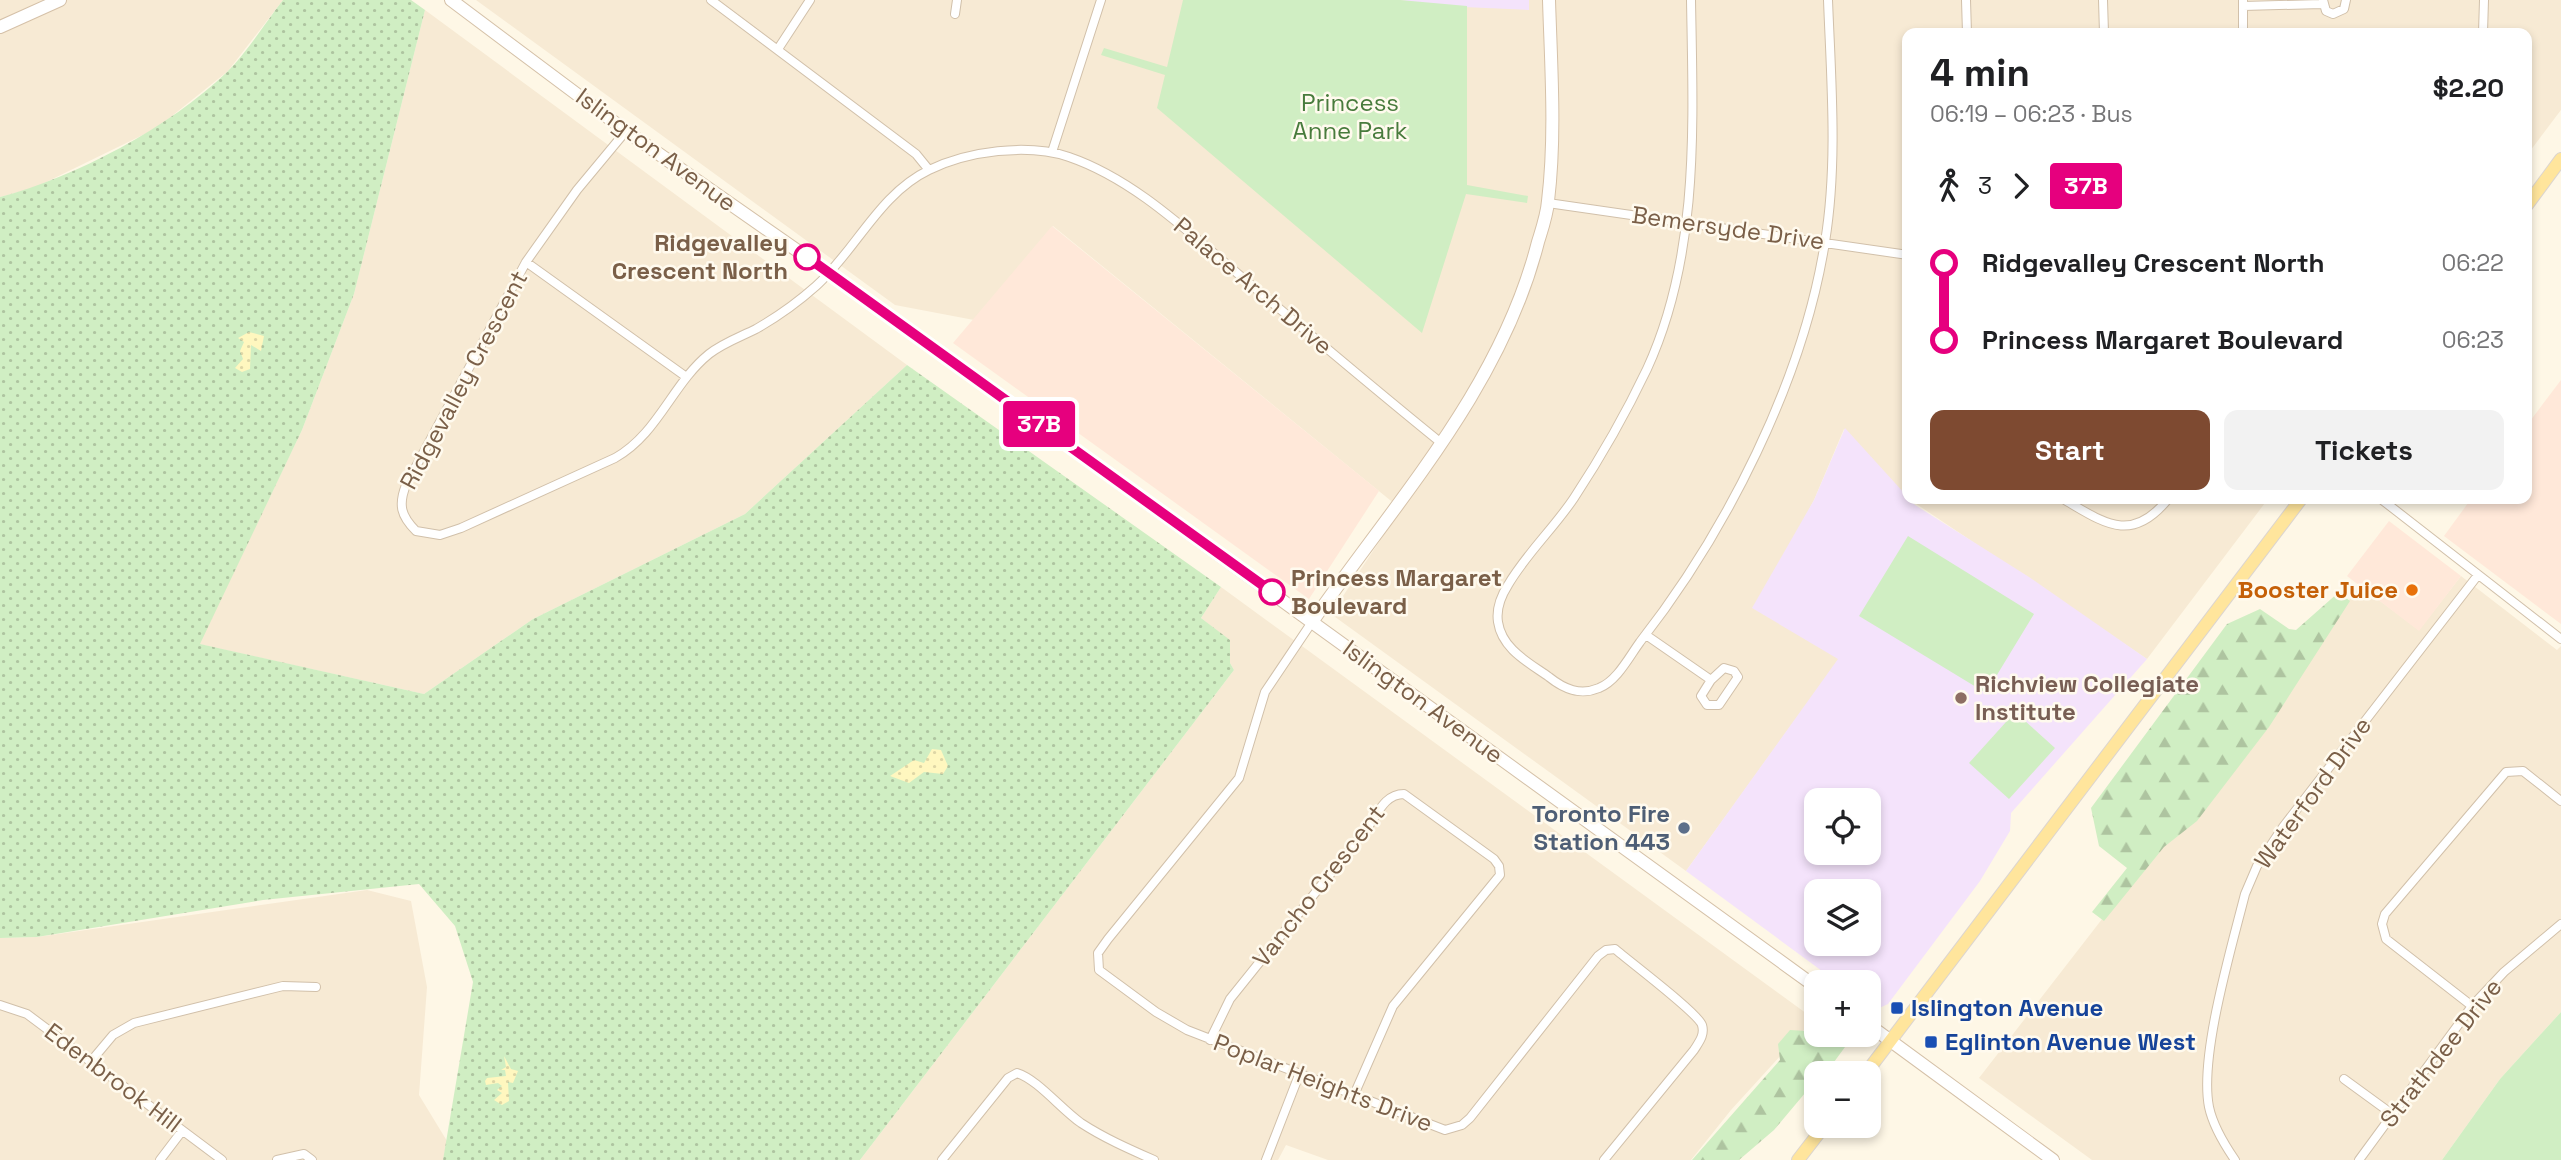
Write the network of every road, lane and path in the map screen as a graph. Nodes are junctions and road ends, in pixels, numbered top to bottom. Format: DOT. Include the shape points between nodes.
graph roads {
  1 [pos="451,0"];
  2 [pos="711,0"];
  3 [pos="810,0"];
  4 [pos="957,0"];
  5 [pos="1101,0"];
  6 [pos="1549,0"];
  7 [pos="1691,0"];
  8 [pos="1828,0"];
  9 [pos="1966,0"];
  10 [pos="2103,0"];
  11 [pos="2346,0"];
  12 [pos="2484,0"];
  13 [pos="57,1"];
  14 [pos="2323,2"];
  15 [pos="2243,3"];
  16 [pos="955,14"];
  17 [pos="0,27"];
  18 [pos="1968,28"];
  19 [pos="2104,28"];
  20 [pos="2244,28"];
  21 [pos="2483,28"];
  22 [pos="778,49"];
  23 [pos="626,131"];
  24 [pos="1052,152"];
  25 [pos="2561,159"];
  26 [pos="929,170"];
  27 [pos="2532,198"];
  28 [pos="1548,203"];
  29 [pos="1688,222"];
  30 [pos="1825,243"];
  31 [pos="1902,254"];
  32 [pos="526,262"];
  33 [pos="830,273"];
  34 [pos="685,376"];
  35 [pos="1440,442"];
  36 [pos="2072,504"];
  37 [pos="2162,504"];
  38 [pos="2297,504"];
  39 [pos="2387,504"];
  40 [pos="2478,575"];
  41 [pos="1312,622"];
  42 [pos="1646,635"];
  43 [pos="2561,639"];
  44 [pos="1711,680"];
  45 [pos="2561,801"];
  46 [pos="2561,924"];
  47 [pos="1804,978"];
  48 [pos="316,986"];
  49 [pos="0,1005"];
  50 [pos="2472,1006"];
  51 [pos="1881,1034"];
  52 [pos="1210,1040"];
  53 [pos="1891,1041"];
  54 [pos="92,1060"];
  55 [pos="1875,1061"];
  56 [pos="1299,1075"];
  57 [pos="2344,1079"];
  58 [pos="1354,1095"];
  59 [pos="2392,1114"];
  60 [pos="182,1131"];
  61 [pos="1815,1138"];
  62 [pos="160,1160"];
  63 [pos="222,1160"];
  64 [pos="277,1160"];
  65 [pos="312,1160"];
  66 [pos="942,1160"];
  67 [pos="1154,1160"];
  68 [pos="1266,1160"];
  69 [pos="1604,1160"];
  70 [pos="1798,1160"];
  71 [pos="2053,1160"];
  72 [pos="2235,1160"];
  73 [pos="2359,1160"];
  1 -- 23 [label="main road, Islington Avenue"];
  2 -- 22 [label="street"];
  3 -- 22 [label="street"];
  4 -- 16 [label="street"];
  5 -- 24 [label="street"];
  6 -- 28 [label="main road" via="1552,147"];
  7 -- 29 [label="street" via="1693,155"];
  8 -- 30 [label="street" via="1831,152"];
  9 -- 18 [label="street"];
  10 -- 19 [label="street"];
  11 -- 14 [label="street" via="2337,13 2326,11"];
  12 -- 21 [label="street"];
  13 -- 17 [label="main road"];
  14 -- 15 [label="street"];
  15 -- 20 [label="street"];
  22 -- 26 [label="street" via="916,154"];
  23 -- 32 [label="street, Ridgevalley Crescent"];
  23 -- 33 [label="main road, Islington Avenue"];
  24 -- 26 [label="street" via="987,153"];
  24 -- 35 [label="street, Palace Arch Drive" via="1105,174 1163,211"];
  25 -- 27 [label="main road"];
  26 -- 33 [label="street, Ridgevalley Crescent" via="871,220"];
  28 -- 29 [label="street, Bemersyde Drive"];
  28 -- 35 [label="main road" via="1508,332 1479,386"];
  29 -- 30 [label="street, Bemersyde Drive"];
  29 -- 42 [label="street" via="1648,366 1573,499 1508,584 1498,607 1505,644 1572,690 1589,691 1607,684"];
  30 -- 31 [label="street, Bemersyde Drive"];
  30 -- 42 [label="street" via="1809,310 1776,407 1730,508"];
  32 -- 34 [label="street"];
  32 -- 34 [label="street, Ridgevalley Crescent" via="401,498 401,512 416,531 446,534 615,458 635,446"];
  33 -- 34 [label="street, Ridgevalley Crescent" via="789,309 723,345"];
  33 -- 41 [label="main road, Islington Avenue"];
  35 -- 41 [label="main road"];
  36 -- 37 [label="street" via="2106,523 2126,527 2146,519"];
  38 -- 53 [label="main road"];
  39 -- 40 [label="street"];
  40 -- 43 [label="street"];
  40 -- 72 [label="street, Waterford Drive" via="2283,827 2245,894 2216,1019 2207,1086 2215,1124"];
  41 -- 47 [label="main road, Islington Avenue"];
  41 -- 52 [label="street, Poplar Heights Drive" via="1265,692 1239,778 1108,939 1097,960 1107,979 1156,1013"];
  42 -- 44 [label="street"];
  44 -- 44 [label="street" via="1701,696 1713,706 1719,705 1738,677 1724,668"];
  45 -- 50 [label="street" via="2523,771 2506,772 2385,914 2386,939"];
  46 -- 50 [label="street, Strathdee Drive"];
  48 -- 54 [label="street" via="283,986 134,1023 113,1035"];
  49 -- 54 [label="street, Edenbrook Hill" via="27,1014"];
  50 -- 59 [label="street, Strathdee Drive"];
  51 -- 53 [label="main road"];
  52 -- 56 [label="street, Poplar Heights Drive"];
  52 -- 58 [label="street, Vancho Crescent" via="1230,999 1387,799 1404,794 1494,859 1500,875 1393,1006"];
  53 -- 55 [label="main road"];
  53 -- 71 [label="main road"];
  54 -- 60 [label="street, Edenbrook Hill"];
  56 -- 58 [label="street, Poplar Heights Drive"];
  56 -- 68 [label="street"];
  57 -- 59 [label="street"];
  58 -- 69 [label="street, Poplar Heights Drive" via="1445,1130 1462,1125 1598,956 1615,950 1693,1012 1703,1034"];
  59 -- 73 [label="street, Strathdee Drive"];
  60 -- 62 [label="street"];
  60 -- 63 [label="street, Edenbrook Hill"];
  61 -- 70 [label="main road"];
  64 -- 65 [label="street" via="304,1154"];
  66 -- 67 [label="street" via="1008,1078 1017,1073 1028,1076 1080,1123"];
}
